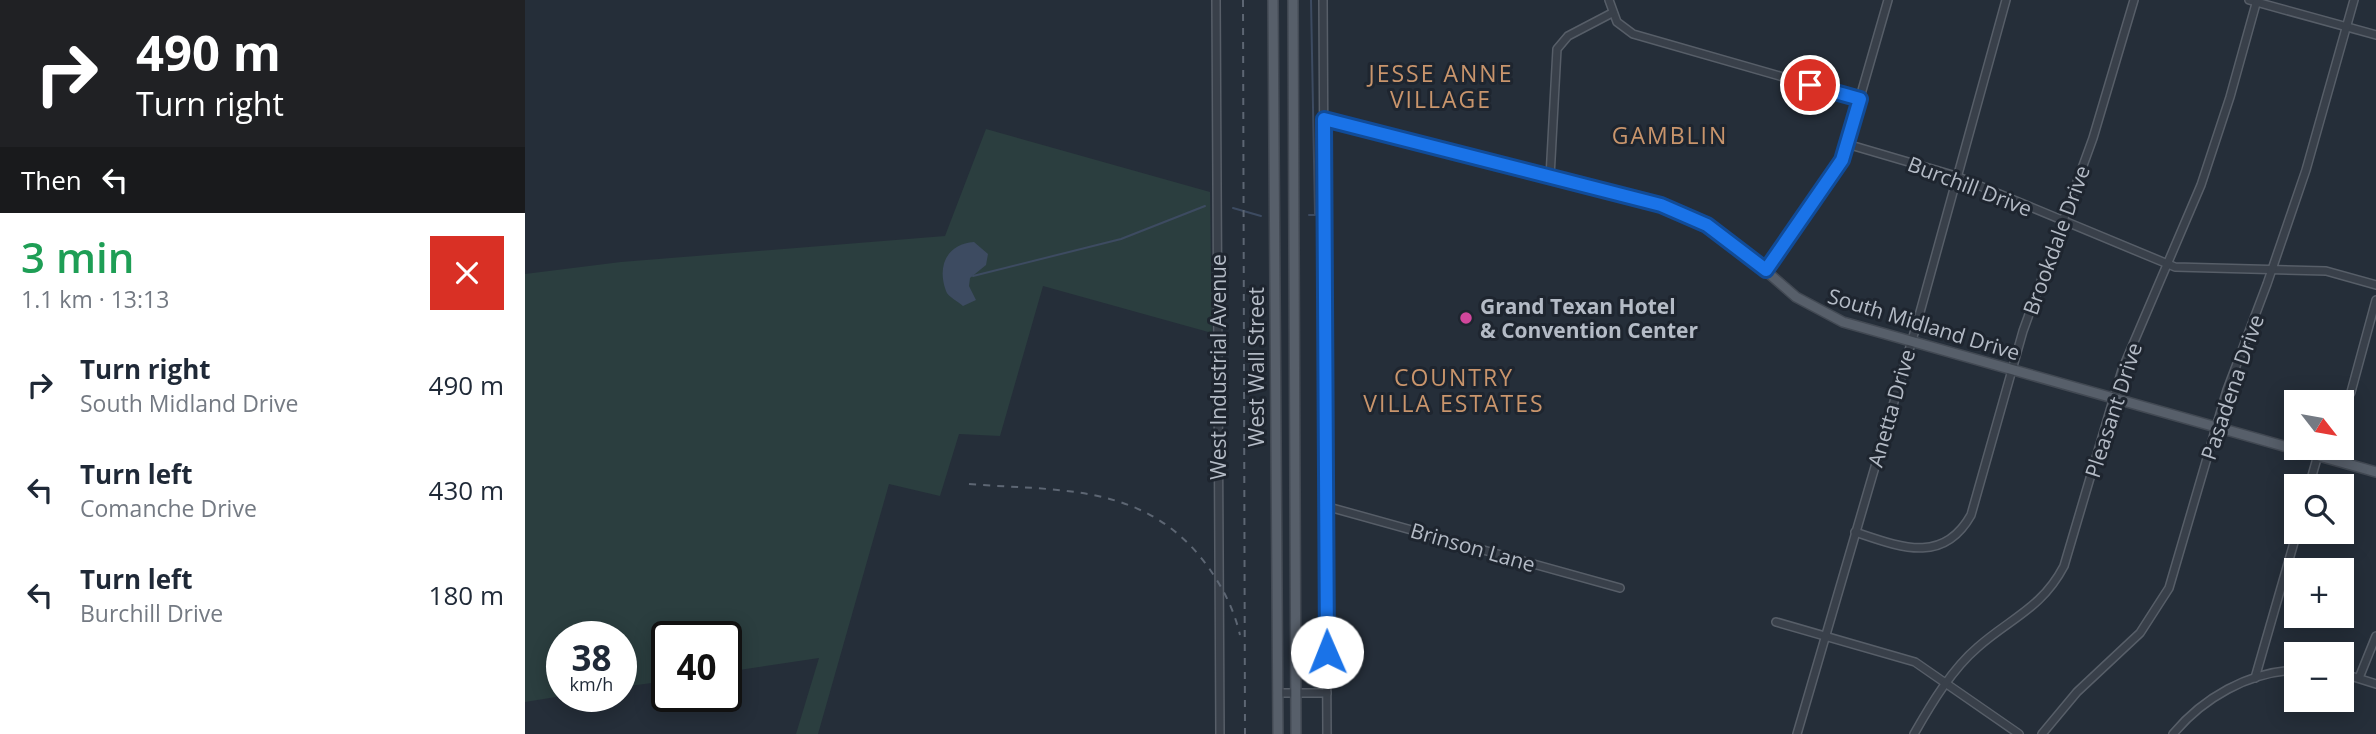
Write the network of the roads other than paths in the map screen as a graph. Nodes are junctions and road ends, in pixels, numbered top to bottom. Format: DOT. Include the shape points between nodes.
graph roads {
  1 [pos="1216,0"];
  2 [pos="1273,0"];
  3 [pos="1293,0"];
  4 [pos="1323,0"];
  5 [pos="1609,0"];
  6 [pos="2005,0"];
  7 [pos="2134,0"];
  8 [pos="2354,0"];
  9 [pos="1885,1"];
  10 [pos="2254,1"];
  11 [pos="1612,13"];
  12 [pos="2347,27"];
  13 [pos="2376,35"];
  14 [pos="1860,99"];
  15 [pos="1324,119"];
  16 [pos="1847,144"];
  17 [pos="1956,176"];
  18 [pos="1550,177"];
  19 [pos="2064,222"];
  20 [pos="2169,265"];
  21 [pos="1766,270"];
  22 [pos="2272,270"];
  23 [pos="2376,285"];
  24 [pos="2376,300"];
  25 [pos="1910,341"];
  26 [pos="2011,370"];
  27 [pos="2351,390"];
  28 [pos="2113,398"];
  29 [pos="2216,427"];
  30 [pos="2284,444"];
  31 [pos="2342,460"];
  32 [pos="2376,472"];
  33 [pos="1325,506"];
  34 [pos="1855,532"];
  35 [pos="2294,544"];
  36 [pos="1620,588"];
  37 [pos="1776,622"];
  38 [pos="1825,635"];
  39 [pos="2376,636"];
  40 [pos="2284,672"];
  41 [pos="2354,677"];
  42 [pos="2255,678"];
  43 [pos="2359,678"];
  44 [pos="1948,683"];
  45 [pos="2376,684"];
  46 [pos="1277,693"];
  47 [pos="1295,693"];
  48 [pos="1327,693"];
  49 [pos="1220,734"];
  50 [pos="1277,734"];
  51 [pos="1296,734"];
  52 [pos="1327,734"];
  53 [pos="1797,734"];
  54 [pos="1914,734"];
  55 [pos="2019,734"];
  56 [pos="2042,734"];
  57 [pos="2173,734"];
  1 -- 49 [label="street, West Industrial Avenue"];
  2 -- 46 [label="main road, West Wall Street"];
  3 -- 47 [label="main road, West Wall Street"];
  4 -- 15 [label="street"];
  5 -- 11 [label="street"];
  6 -- 17 [label="street, Anetta Drive"];
  7 -- 19 [label="street, Brookdale Drive"];
  8 -- 12 [label="street, Pasadena Drive"];
  9 -- 14 [label="street"];
  10 -- 12 [label="street"];
  10 -- 20 [label="street, Pleasant Drive" via="2215,144"];
  11 -- 14 [label="street" via="1622,28 1633,34"];
  11 -- 18 [label="street" via="1568,36 1557,49"];
  12 -- 13 [label="street"];
  12 -- 22 [label="street, Pasadena Drive"];
  14 -- 16 [label="street"];
  15 -- 18 [label="main road, South Midland Drive"];
  15 -- 33 [label="street"];
  16 -- 17 [label="street, Burchill Drive"];
  16 -- 21 [label="street" via="1842,160"];
  17 -- 19 [label="street, Burchill Drive"];
  17 -- 25 [label="street, Anetta Drive"];
  18 -- 21 [label="main road, South Midland Drive" via="1685,214 1728,237"];
  19 -- 20 [label="street, Burchill Drive"];
  19 -- 26 [label="street, Brookdale Drive"];
  20 -- 22 [label="street, Burchill Drive"];
  20 -- 28 [label="street, Pleasant Drive"];
  21 -- 25 [label="main road, South Midland Drive" via="1821,312"];
  22 -- 23 [label="street, Burchill Drive" via="2326,271"];
  22 -- 29 [label="street, Pasadena Drive"];
  24 -- 27 [label="street"];
  25 -- 26 [label="main road, South Midland Drive"];
  25 -- 34 [label="street, Anetta Drive"];
  26 -- 28 [label="main road, South Midland Drive"];
  26 -- 34 [label="street, Brookdale Drive" via="1971,515 1962,532 1933,549 1906,547"];
  28 -- 29 [label="main road, South Midland Drive"];
  28 -- 44 [label="street, Pleasant Drive" via="2061,571 2029,611 1975,649"];
  29 -- 30 [label="main road, South Midland Drive"];
  29 -- 56 [label="street, Pasadena Drive" via="2175,572 2161,605 2140,634 2077,692"];
  31 -- 32 [label="main road, South Midland Drive"];
  33 -- 36 [label="street, Brinson Lane"];
  33 -- 48 [label="street"];
  34 -- 38 [label="street, Anetta Drive"];
  35 -- 42 [label="street"];
  37 -- 38 [label="street"];
  38 -- 44 [label="street" via="1905,658"];
  38 -- 53 [label="street, Anetta Drive"];
  39 -- 43 [label="street"];
  40 -- 42 [label="street"];
  41 -- 43 [label="street"];
  42 -- 57 [label="street" via="2213,697"];
  43 -- 45 [label="street"];
  44 -- 54 [label="street, Pleasant Drive"];
  44 -- 55 [label="street"];
  46 -- 47 [label="street"];
  46 -- 50 [label="main road, West Wall Street"];
  47 -- 48 [label="street"];
  47 -- 51 [label="main road, West Wall Street"];
  48 -- 52 [label="street"];
}
